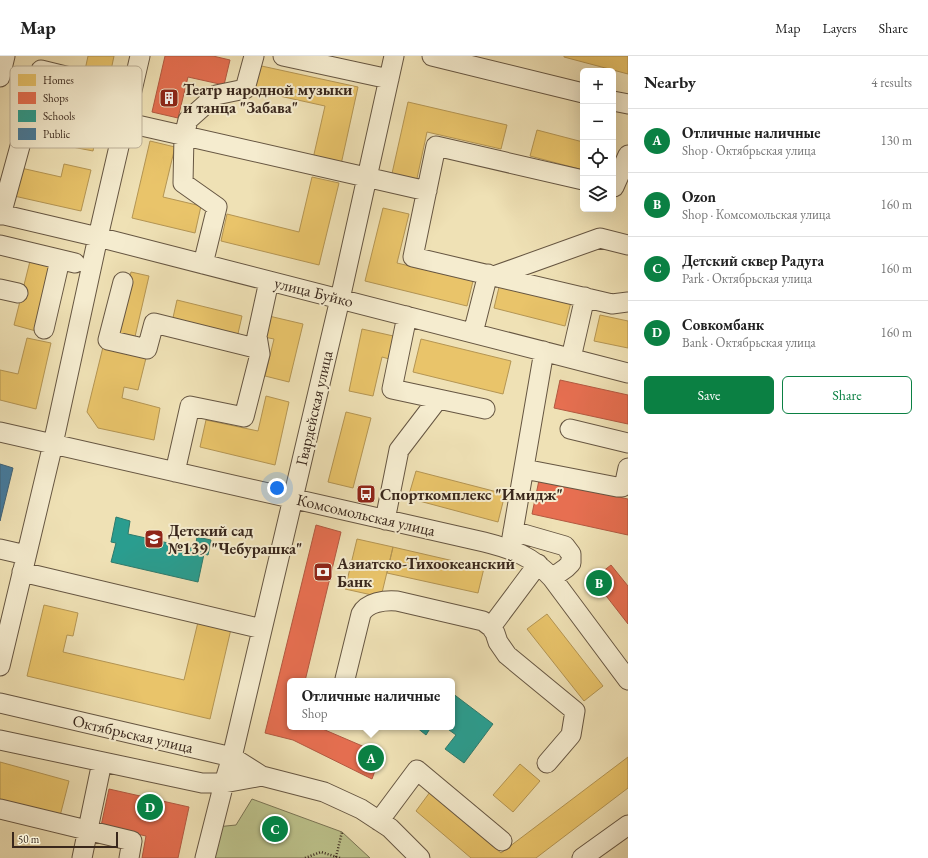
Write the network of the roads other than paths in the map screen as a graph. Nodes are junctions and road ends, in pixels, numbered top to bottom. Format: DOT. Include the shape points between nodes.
graph roads {
  1 [pos="5,56"];
  2 [pos="140,56"];
  3 [pos="254,56"];
  4 [pos="283,56"];
  5 [pos="394,56"];
  6 [pos="432,56"];
  7 [pos="138,66"];
  8 [pos="0,77"];
  9 [pos="389,79"];
  10 [pos="580,92"];
  11 [pos="616,102"];
  12 [pos="628,104"];
  13 [pos="142,126"];
  14 [pos="184,136"];
  15 [pos="19,148"];
  16 [pos="118,148"];
  17 [pos="628,155"];
  18 [pos="367,178"];
  19 [pos="580,179"];
  20 [pos="618,188"];
  21 [pos="427,191"];
  22 [pos="1,214"];
  23 [pos="98,237"];
  24 [pos="0,245"];
  25 [pos="628,245"];
  26 [pos="203,264"];
  27 [pos="491,275"];
  28 [pos="269,280"];
  29 [pos="122,282"];
  30 [pos="340,298"];
  31 [pos="585,298"];
  32 [pos="628,302"];
  33 [pos="407,316"];
  34 [pos="44,329"];
  35 [pos="473,333"];
  36 [pos="259,349"];
  37 [pos="544,351"];
  38 [pos="571,358"];
  39 [pos="628,373"];
  40 [pos="438,399"];
  41 [pos="484,409"];
  42 [pos="570,429"];
  43 [pos="0,432"];
  44 [pos="628,443"];
  45 [pos="53,444"];
  46 [pos="628,468"];
  47 [pos="524,469"];
  48 [pos="175,472"];
  49 [pos="293,499"];
  50 [pos="385,520"];
  51 [pos="512,540"];
  52 [pos="0,549"];
  53 [pos="24,564"];
  54 [pos="538,564"];
  55 [pos="552,578"];
  56 [pos="491,627"];
  57 [pos="262,629"];
  58 [pos="0,666"];
  59 [pos="345,678"];
  60 [pos="628,680"];
  61 [pos="0,703"];
  62 [pos="0,740"];
  63 [pos="232,757"];
  64 [pos="102,762"];
  65 [pos="547,763"];
  66 [pos="262,776"];
  67 [pos="224,783"];
  68 [pos="0,809"];
  69 [pos="379,821"];
  70 [pos="628,825"];
  71 [pos="88,830"];
  72 [pos="502,841"];
  73 [pos="82,858"];
  74 [pos="129,858"];
  75 [pos="205,858"];
  76 [pos="420,858"];
  77 [pos="582,858"];
  1 -- 8 [label="street"];
  2 -- 7 [label="street"];
  3 -- 14 [label="street" via="245,89 216,95 188,120"];
  4 -- 9 [label="street"];
  5 -- 9 [label="street, Гвардейская улица"];
  6 -- 10 [label="street"];
  9 -- 18 [label="street, Гвардейская улица"];
  11 -- 12 [label="street"];
  13 -- 14 [label="street"];
  14 -- 18 [label="street"];
  14 -- 26 [label="street" via="183,183 217,207"];
  15 -- 22 [label="street"];
  16 -- 23 [label="street"];
  17 -- 20 [label="street"];
  18 -- 21 [label="street"];
  18 -- 30 [label="street, Гвардейская улица"];
  19 -- 21 [label="street" via="436,146"];
  21 -- 27 [label="street" via="413,256"];
  22 -- 23 [label="street, улица Буйко"];
  23 -- 26 [label="street, улица Буйко"];
  23 -- 45 [label="street"];
  24 -- 34 [label="street" via="68,262"];
  25 -- 27 [label="street" via="600,238"];
  26 -- 28 [label="street, улица Буйко"];
  27 -- 31 [label="street"];
  27 -- 35 [label="street"];
  28 -- 30 [label="street, улица Буйко"];
  28 -- 36 [label="street" via="257,336"];
  29 -- 36 [label="street" via="108,340 147,349 154,323"];
  30 -- 33 [label="street, улица Буйко"];
  30 -- 49 [label="street, Гвардейская улица"];
  31 -- 32 [label="street" via="612,304"];
  31 -- 38 [label="street"];
  33 -- 35 [label="street, улица Буйко"];
  33 -- 40 [label="street" via="392,389"];
  35 -- 37 [label="street, улица Буйко"];
  36 -- 48 [label="street" via="260,354 244,417 190,406"];
  37 -- 38 [label="street, улица Буйко"];
  37 -- 47 [label="street"];
  38 -- 39 [label="street, улица Буйко"];
  40 -- 41 [label="street"];
  40 -- 50 [label="street" via="399,450"];
  42 -- 44 [label="street"];
  43 -- 45 [label="street, Комсомольская улица"];
  45 -- 48 [label="street, Комсомольская улица"];
  45 -- 53 [label="street"];
  46 -- 47 [label="street" via="625,482 617,487"];
  47 -- 51 [label="street"];
  48 -- 49 [label="street, Комсомольская улица"];
  49 -- 50 [label="street, Комсомольская улица"];
  49 -- 57 [label="street, Гвардейская улица"];
  50 -- 51 [label="street, Комсомольская улица" via="491,544"];
  51 -- 54 [label="street, Комсомольская улица"];
  51 -- 55 [label="street" via="566,546 571,554 571,563"];
  52 -- 53 [label="street"];
  53 -- 57 [label="street"];
  53 -- 58 [label="street"];
  54 -- 55 [label="street, Комсомольская улица"];
  54 -- 56 [label="street"];
  55 -- 60 [label="street, Комсомольская улица"];
  56 -- 59 [label="street" via="478,619 397,601 368,606 361,614"];
  56 -- 65 [label="street" via="507,656 575,711 571,735"];
  57 -- 63 [label="street, Гвардейская улица"];
  61 -- 63 [label="street, Октябрьская улица"];
  62 -- 64 [label="street, Октябрьская улица"];
  63 -- 66 [label="street, Октябрьская улица"];
  63 -- 67 [label="street, Гвардейская улица"];
  64 -- 67 [label="street, Октябрьская улица" via="202,783"];
  64 -- 71 [label="street"];
  66 -- 67 [label="street, Октябрьская улица"];
  66 -- 69 [label="street, Октябрьская улица" via="324,792"];
  67 -- 75 [label="street, Гвардейская улица"];
  68 -- 71 [label="street"];
  69 -- 72 [label="street" via="417,770"];
  69 -- 76 [label="street, Октябрьская улица" via="390,828"];
  70 -- 77 [label="street"];
  71 -- 73 [label="street"];
  71 -- 74 [label="street" via="132,841"];
}
